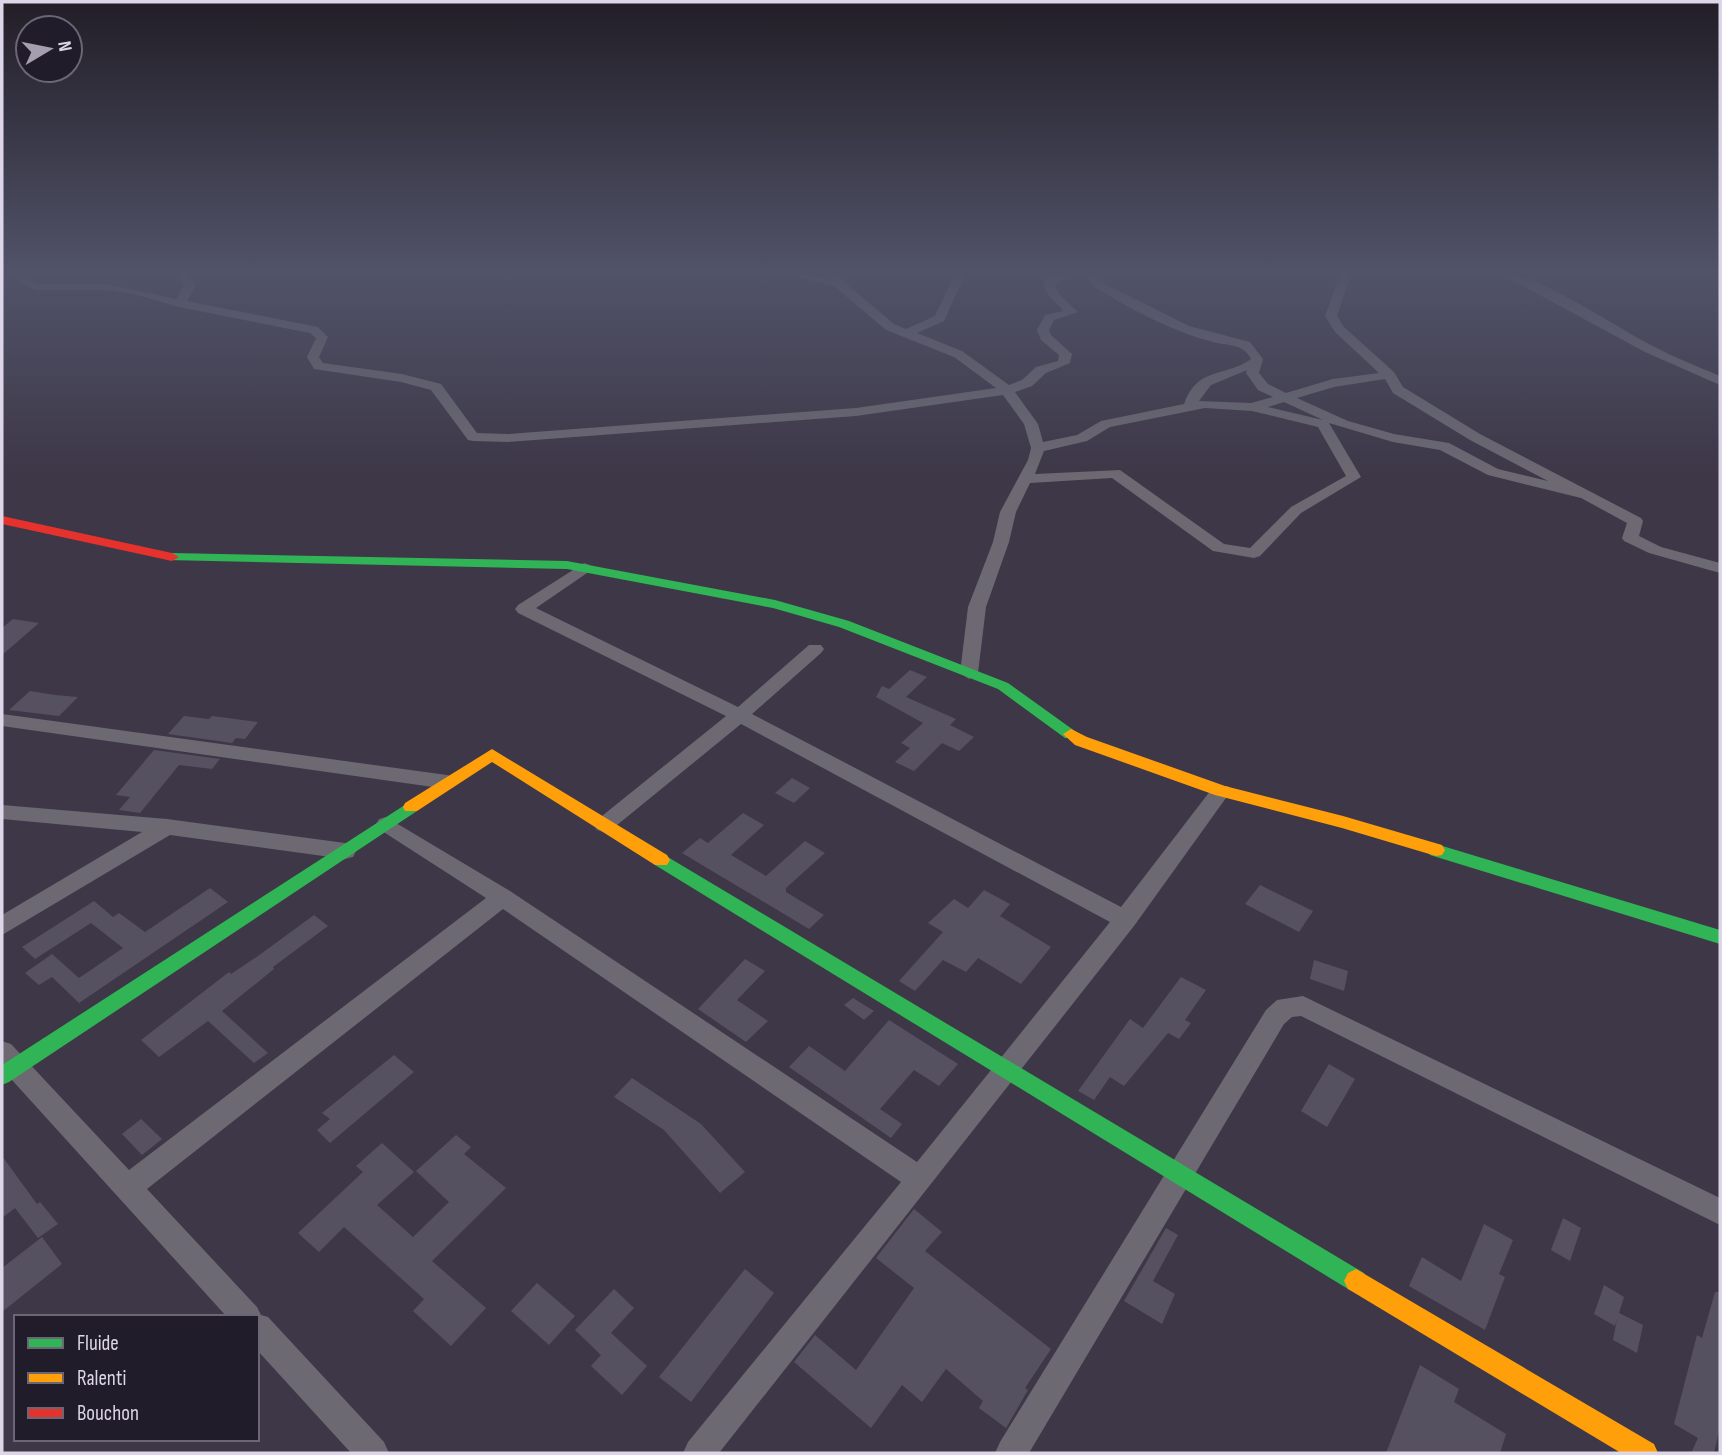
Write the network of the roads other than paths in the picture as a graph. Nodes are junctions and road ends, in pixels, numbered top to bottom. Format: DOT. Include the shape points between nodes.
graph roads {
  1 [pos="322,342"];
  2 [pos="929,342"];
  3 [pos="1051,342"];
  4 [pos="1236,342"];
  5 [pos="1353,342"];
  6 [pos="1636,342"];
  7 [pos="1254,365"];
  8 [pos="1389,375"];
  9 [pos="1720,381"];
  10 [pos="1008,390"];
  11 [pos="1282,397"];
  12 [pos="1190,407"];
  13 [pos="1252,407"];
  14 [pos="1323,424"];
  15 [pos="1343,425"];
  16 [pos="1038,448"];
  17 [pos="1026,480"];
  18 [pos="1589,496"];
  19 [pos="2,520"];
  20 [pos="584,568"];
  21 [pos="1720,568"];
  22 [pos="815,649"];
  23 [pos="969,673"];
  24 [pos="739,715"];
  25 [pos="2,720"];
  26 [pos="447,782"];
  27 [pos="1221,791"];
  28 [pos="2,812"];
  29 [pos="386,824"];
  30 [pos="604,825"];
  31 [pos="167,827"];
  32 [pos="345,851"];
  33 [pos="502,897"];
  34 [pos="1126,920"];
  35 [pos="2,926"];
  36 [pos="1720,937"];
  37 [pos="6,1065"];
  38 [pos="1009,1072"];
  39 [pos="1178,1176"];
  40 [pos="920,1178"];
  41 [pos="128,1187"];
  42 [pos="1720,1212"];
  43 [pos="245,1315"];
  44 [pos="259,1330"];
  45 [pos="373,1453"];
  46 [pos="699,1453"];
  47 [pos="1011,1453"];
  48 [pos="1646,1453"];
  1 -- 10 [label="street" via="313,357 319,366 436,387 473,437 856,412"];
  2 -- 10 [label="street" via="958,354"];
  3 -- 10 [label="street" via="1066,354 1066,360"];
  4 -- 7 [label="street" via="1254,350 1258,359"];
  5 -- 8 [label="street"];
  6 -- 9 [label="street"];
  7 -- 11 [label="street" via="1252,373 1263,387"];
  7 -- 12 [label="street" via="1211,377 1193,393"];
  8 -- 11 [label="street"];
  8 -- 18 [label="street" via="1398,390 1432,412"];
  10 -- 16 [label="street" via="1031,424"];
  11 -- 13 [label="street"];
  11 -- 15 [label="street"];
  12 -- 13 [label="street"];
  12 -- 16 [label="street" via="1105,424 1082,439"];
  13 -- 14 [label="street"];
  14 -- 15 [label="street"];
  14 -- 17 [label="street" via="1354,477 1296,510 1254,553 1219,548 1115,473"];
  15 -- 18 [label="street" via="1444,446 1493,472"];
  16 -- 17 [label="street"];
  17 -- 23 [label="street" via="1008,512 977,607"];
  18 -- 21 [label="street" via="1635,521 1630,538"];
  19 -- 20 [label="street" via="182,559"];
  20 -- 23 [label="street" via="775,604 844,624"];
  20 -- 24 [label="street" via="524,609"];
  22 -- 24 [label="street"];
  23 -- 27 [label="street" via="1003,687 1081,741"];
  24 -- 30 [label="street"];
  24 -- 34 [label="street"];
  25 -- 26 [label="street"];
  26 -- 29 [label="street"];
  26 -- 30 [label="street" via="492,754"];
  27 -- 34 [label="street"];
  27 -- 36 [label="street" via="1369,829"];
  28 -- 31 [label="street"];
  29 -- 32 [label="street"];
  29 -- 33 [label="street"];
  30 -- 38 [label="street"];
  31 -- 32 [label="street"];
  31 -- 35 [label="street"];
  32 -- 37 [label="street"];
  33 -- 40 [label="street"];
  33 -- 41 [label="street"];
  34 -- 38 [label="street"];
  37 -- 41 [label="street"];
  38 -- 39 [label="street"];
  38 -- 40 [label="street"];
  39 -- 42 [label="street" via="1275,1017 1297,1005"];
  39 -- 47 [label="street"];
  39 -- 48 [label="street"];
  40 -- 46 [label="street"];
  41 -- 43 [label="street"];
  44 -- 45 [label="street"];
}
